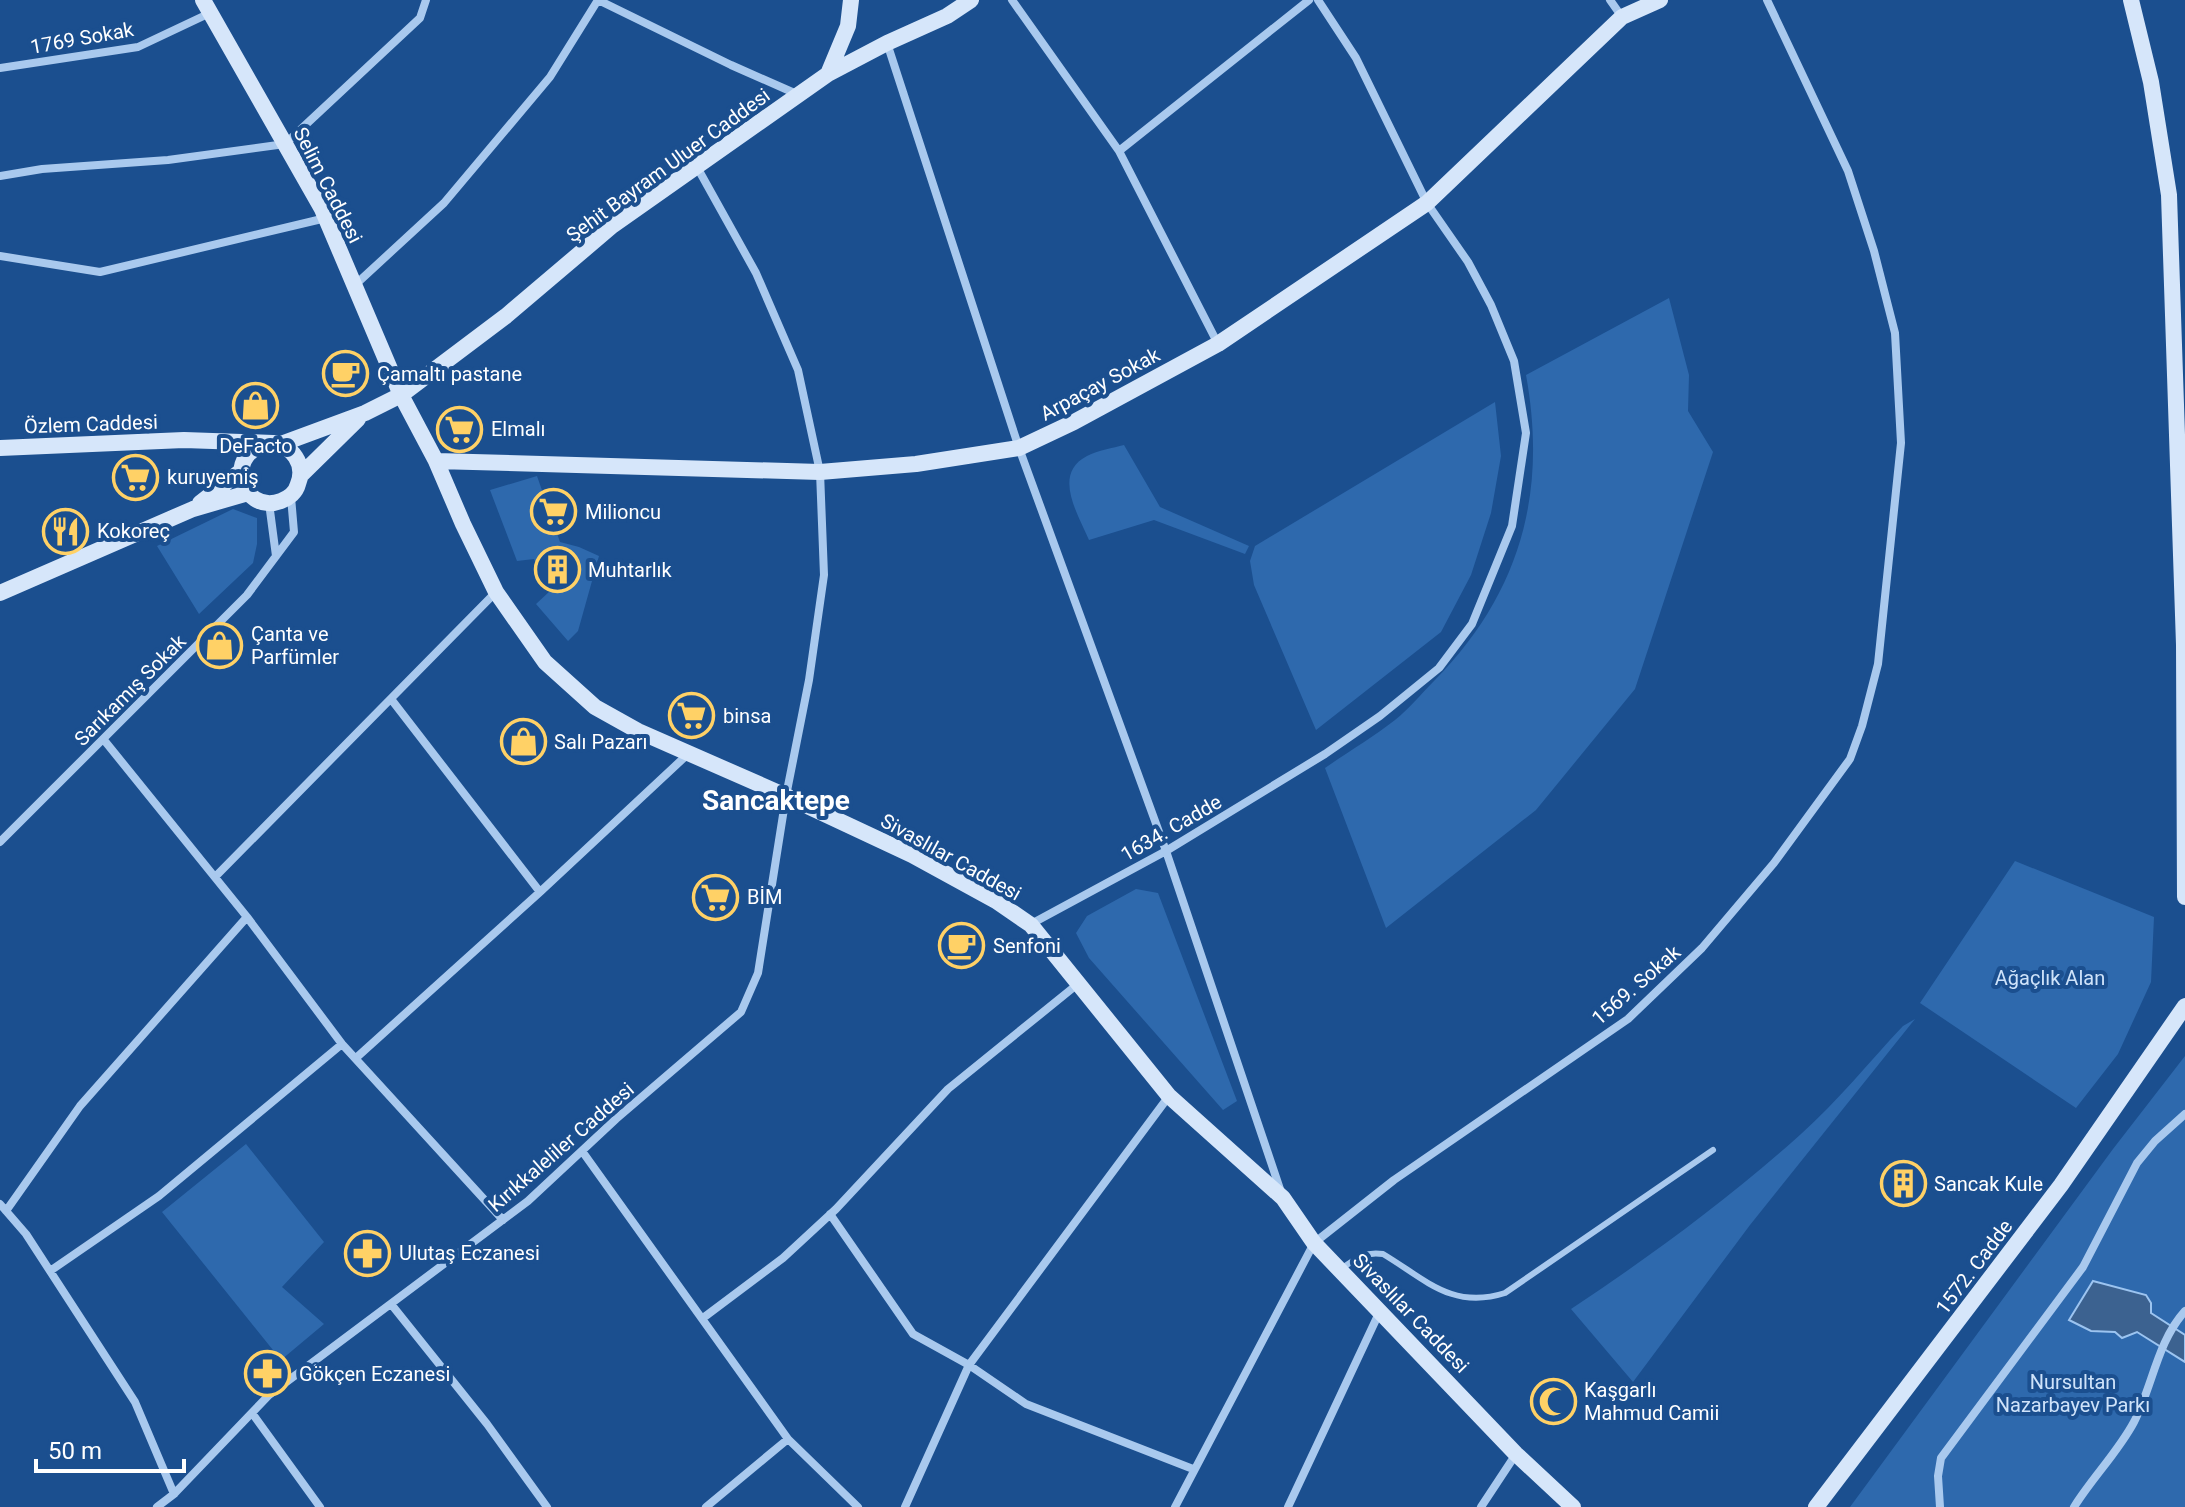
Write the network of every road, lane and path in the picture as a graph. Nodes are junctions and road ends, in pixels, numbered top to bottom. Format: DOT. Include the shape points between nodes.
graph roads {
  1 [pos="426,0"];
  2 [pos="598,0"];
  3 [pos="851,0"];
  4 [pos="971,0"];
  5 [pos="1012,0"];
  6 [pos="1309,0"];
  7 [pos="1318,0"];
  8 [pos="1610,0"];
  9 [pos="1660,0"];
  10 [pos="1767,0"];
  11 [pos="2131,0"];
  12 [pos="207,6"];
  13 [pos="1622,17"];
  14 [pos="887,43"];
  15 [pos="0,68"];
  16 [pos="828,74"];
  17 [pos="799,95"];
  18 [pos="285,144"];
  19 [pos="1119,151"];
  20 [pos="697,167"];
  21 [pos="0,176"];
  22 [pos="1427,203"];
  23 [pos="326,218"];
  24 [pos="0,256"];
  25 [pos="355,285"];
  26 [pos="1218,344"];
  27 [pos="401,395"];
  28 [pos="365,413"];
  29 [pos="184,440"];
  30 [pos="277,444"];
  31 [pos="0,448"];
  32 [pos="1019,448"];
  33 [pos="436,461"];
  34 [pos="242,465"];
  35 [pos="820,472"];
  36 [pos="301,475"];
  37 [pos="248,493"];
  38 [pos="291,495"];
  39 [pos="269,503"];
  40 [pos="193,509"];
  41 [pos="276,556"];
  42 [pos="496,592"];
  43 [pos="0,593"];
  44 [pos="391,699"];
  45 [pos="104,740"];
  46 [pos="688,754"];
  47 [pos="786,796"];
  48 [pos="0,842"];
  49 [pos="1166,851"];
  50 [pos="215,877"];
  51 [pos="540,892"];
  52 [pos="2185,897"];
  53 [pos="247,917"];
  54 [pos="1031,925"];
  55 [pos="1079,983"];
  56 [pos="2185,1006"];
  57 [pos="342,1044"];
  58 [pos="356,1058"];
  59 [pos="1169,1096"];
  60 [pos="2185,1114"];
  61 [pos="1713,1150"];
  62 [pos="582,1151"];
  63 [pos="1283,1198"];
  64 [pos="3,1208"];
  65 [pos="830,1214"];
  66 [pos="503,1220"];
  67 [pos="1314,1243"];
  68 [pos="1341,1269"];
  69 [pos="50,1271"];
  70 [pos="391,1304"];
  71 [pos="1380,1311"];
  72 [pos="2185,1311"];
  73 [pos="703,1318"];
  74 [pos="969,1365"];
  75 [pos="252,1413"];
  76 [pos="788,1439"];
  77 [pos="1516,1454"];
  78 [pos="1193,1469"];
  79 [pos="174,1494"];
  80 [pos="157,1507"];
  81 [pos="320,1507"];
  82 [pos="547,1507"];
  83 [pos="706,1507"];
  84 [pos="858,1507"];
  85 [pos="905,1507"];
  86 [pos="1175,1507"];
  87 [pos="1288,1507"];
  88 [pos="1481,1507"];
  89 [pos="1573,1507"];
  90 [pos="1816,1507"];
  91 [pos="1940,1507"];
  92 [pos="2074,1507"];
  1 -- 18 [label="street" via="420,18"];
  2 -- 17 [label="street"];
  2 -- 25 [label="street" via="550,77 444,203"];
  3 -- 16 [label="main road" via="848,26"];
  4 -- 14 [label="main road, Şehit Bayram Uluer Caddesi"];
  5 -- 19 [label="street"];
  6 -- 19 [label="street"];
  7 -- 22 [label="street, 1634. Cadde" via="1356,58"];
  8 -- 13 [label="street"];
  9 -- 13 [label="main road, Arpaçay Sokak"];
  10 -- 67 [label="street, 1569. Sokak" via="1848,171 1895,333 1901,443 1878,664 1850,759 1774,863 1702,948 1628,1019 1394,1180"];
  11 -- 52 [label="main road" via="2169,195 2184,645"];
  12 -- 15 [label="street, 1769 Sokak" via="138,47"];
  12 -- 18 [label="main road, Selim Caddesi"];
  13 -- 22 [label="main road, Arpaçay Sokak"];
  14 -- 16 [label="main road, Şehit Bayram Uluer Caddesi"];
  14 -- 32 [label="street"];
  16 -- 17 [label="main road, Şehit Bayram Uluer Caddesi"];
  17 -- 20 [label="main road, Şehit Bayram Uluer Caddesi"];
  18 -- 21 [label="street"];
  18 -- 23 [label="main road, Selim Caddesi"];
  19 -- 26 [label="street"];
  20 -- 27 [label="main road, Şehit Bayram Uluer Caddesi" via="612,226"];
  20 -- 35 [label="street, Kırıkkaleliler Caddesi" via="756,273 798,370"];
  22 -- 26 [label="main road, Arpaçay Sokak"];
  22 -- 49 [label="street, 1634. Cadde" via="1468,262 1514,361 1526,433 1512,526 1472,624 1439,668 1325,754"];
  23 -- 24 [label="street" via="100,272"];
  23 -- 25 [label="main road, Selim Caddesi"];
  25 -- 27 [label="main road, Selim Caddesi"];
  26 -- 32 [label="main road, Arpaçay Sokak"];
  27 -- 28 [label="main road, Şehit Bayram Uluer Caddesi"];
  27 -- 33 [label="main road, Sivaslılar Caddesi"];
  28 -- 30 [label="main road"];
  28 -- 36 [label="main road"];
  29 -- 30 [label="main road, Özlem Caddesi"];
  29 -- 31 [label="main road, Özlem Caddesi"];
  29 -- 34 [label="main road"];
  30 -- 34 [label="main road" via="256,447"];
  30 -- 36 [label="main road" via="296,456"];
  32 -- 35 [label="main road, Arpaçay Sokak"];
  32 -- 49 [label="street"];
  33 -- 35 [label="main road, Arpaçay Sokak"];
  33 -- 42 [label="main road, Sivaslılar Caddesi"];
  34 -- 37 [label="main road"];
  34 -- 40 [label="main road"];
  35 -- 47 [label="street, Kırıkkaleliler Caddesi" via="824,575"];
  36 -- 38 [label="main road"];
  37 -- 39 [label="main road"];
  37 -- 40 [label="main road"];
  38 -- 39 [label="main road"];
  38 -- 41 [label="street, Sarıkamış Sokak" via="294,532"];
  39 -- 41 [label="street"];
  40 -- 43 [label="main road"];
  41 -- 45 [label="street, Sarıkamış Sokak" via="247,595"];
  42 -- 44 [label="street"];
  42 -- 46 [label="main road, Sivaslılar Caddesi" via="545,662 595,707"];
  44 -- 50 [label="street"];
  44 -- 51 [label="street"];
  45 -- 48 [label="street, Sarıkamış Sokak"];
  45 -- 50 [label="street"];
  46 -- 47 [label="main road, Sivaslılar Caddesi"];
  46 -- 51 [label="street"];
  47 -- 54 [label="main road, Sivaslılar Caddesi" via="912,855"];
  47 -- 62 [label="street, Kırıkkaleliler Caddesi" via="758,973 741,1012"];
  49 -- 54 [label="street, 1634. Cadde"];
  49 -- 63 [label="street"];
  50 -- 53 [label="street"];
  51 -- 58 [label="street"];
  53 -- 57 [label="street"];
  53 -- 64 [label="street" via="80,1106"];
  54 -- 55 [label="main road, Sivaslılar Caddesi"];
  55 -- 59 [label="main road, Sivaslılar Caddesi"];
  55 -- 65 [label="street" via="948,1089"];
  56 -- 90 [label="main road, 1572. Cadde" via="2061,1185"];
  57 -- 58 [label="street"];
  57 -- 69 [label="street" via="159,1196"];
  58 -- 66 [label="street"];
  59 -- 63 [label="main road, Sivaslılar Caddesi"];
  59 -- 74 [label="street"];
  60 -- 91 [label="street" via="2137,1163 2083,1267 1941,1458"];
  61 -- 68 [label="lane" via="1505,1293 1480,1299 1453,1296 1383,1254 1362,1255"];
  62 -- 66 [label="street, Kırıkkaleliler Caddesi"];
  62 -- 73 [label="street"];
  63 -- 67 [label="main road, Sivaslılar Caddesi"];
  64 -- 69 [label="street"];
  65 -- 73 [label="street" via="783,1258"];
  65 -- 74 [label="street" via="913,1334"];
  66 -- 70 [label="street, Kırıkkaleliler Caddesi"];
  67 -- 68 [label="main road, Sivaslılar Caddesi"];
  67 -- 78 [label="street"];
  68 -- 71 [label="main road, Sivaslılar Caddesi"];
  69 -- 79 [label="street" via="135,1402"];
  70 -- 75 [label="street, Kırıkkaleliler Caddesi"];
  70 -- 82 [label="street"];
  71 -- 77 [label="main road, Sivaslılar Caddesi"];
  71 -- 87 [label="street"];
  72 -- 92 [label="street" via="2160,1352 2132,1427"];
  73 -- 76 [label="street"];
  74 -- 78 [label="street" via="1026,1404"];
  74 -- 85 [label="street"];
  75 -- 79 [label="street, Kırıkkaleliler Caddesi"];
  75 -- 81 [label="street"];
  76 -- 83 [label="street"];
  76 -- 84 [label="street"];
  77 -- 88 [label="street"];
  77 -- 89 [label="main road, Sivaslılar Caddesi"];
  78 -- 86 [label="street"];
  79 -- 80 [label="street, Kırıkkaleliler Caddesi"];
}
